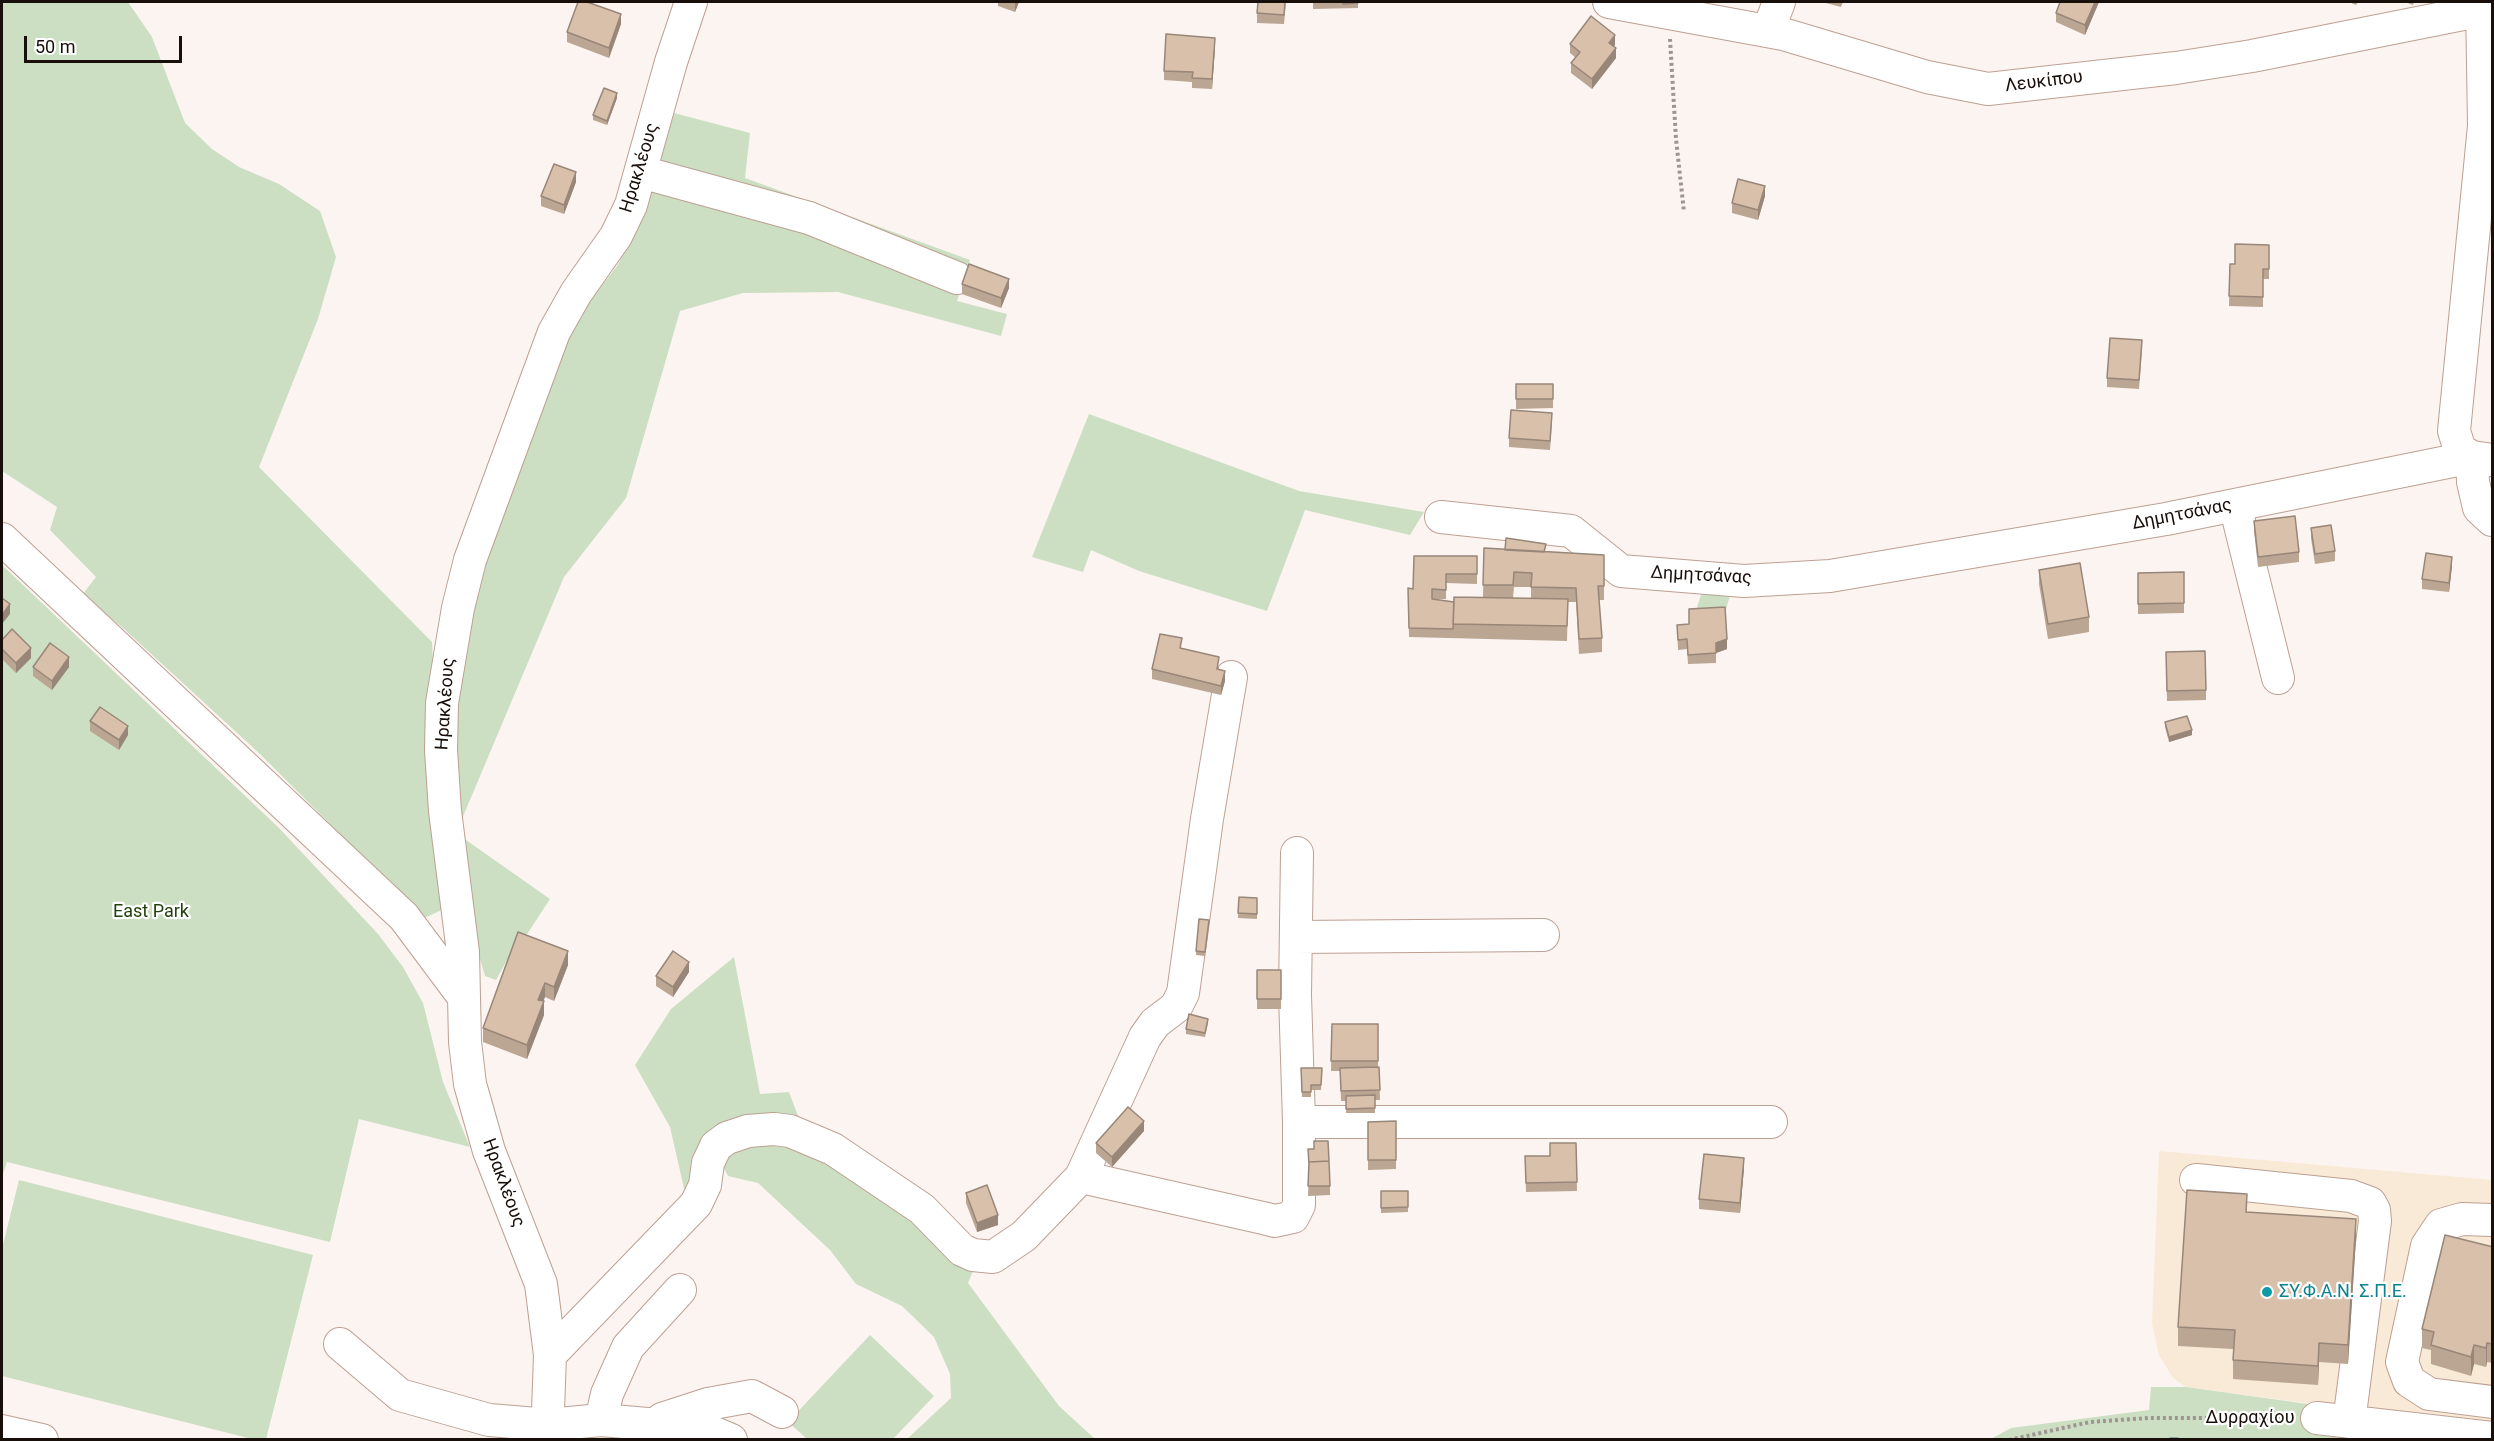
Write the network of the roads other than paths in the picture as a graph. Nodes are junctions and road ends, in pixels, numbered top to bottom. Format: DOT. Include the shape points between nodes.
graph roads {
  1 [pos="691,2"];
  2 [pos="1609,2"];
  3 [pos="1779,2"];
  4 [pos="2482,6"];
  5 [pos="1768,31"];
  6 [pos="641,172"];
  7 [pos="957,278"];
  8 [pos="2482,459"];
  9 [pos="2235,505"];
  10 [pos="1441,517"];
  11 [pos="2493,520"];
  12 [pos="2,539"];
  13 [pos="1231,677"];
  14 [pos="2277,678"];
  15 [pos="1297,853"];
  16 [pos="1543,935"];
  17 [pos="1296,938"];
  18 [pos="464,996"];
  19 [pos="1299,1122"];
  20 [pos="1771,1122"];
  21 [pos="1081,1178"];
  22 [pos="2196,1180"];
  23 [pos="2493,1220"];
  24 [pos="680,1290"];
  25 [pos="340,1344"];
  26 [pos="550,1355"];
  27 [pos="2493,1402"];
  28 [pos="782,1412"];
  29 [pos="2317,1418"];
  30 [pos="601,1420"];
  31 [pos="2349,1422"];
  32 [pos="646,1424"];
  33 [pos="2,1431"];
  34 [pos="548,1432"];
  35 [pos="2493,1438"];
  36 [pos="42,1440"];
  37 [pos="731,1440"];
  1 -- 6 [label="street, Ηρακλέους"];
  2 -- 5 [label="street, Λευκίπου"];
  3 -- 5 [label="street"];
  4 -- 5 [label="street, Λευκίπου" via="2252,56 1988,89 1927,77"];
  4 -- 8 [label="street" via="2484,126 2454,431 2460,450"];
  6 -- 7 [label="street" via="809,218"];
  6 -- 18 [label="street, Ηρακλέους" via="624,222 554,332 470,560 458,608 442,703 441,750 463,952"];
  8 -- 9 [label="street, Δημητσάνας"];
  8 -- 11 [label="street" via="2473,482 2479,508"];
  9 -- 10 [label="street, Δημητσάνας" via="1830,576 1744,580 1621,571 1571,531"];
  9 -- 14 [label="street"];
  12 -- 18 [label="street" via="404,917"];
  13 -- 21 [label="street" via="1183,993 1176,1007 1145,1036"];
  15 -- 17 [label="street"];
  16 -- 17 [label="street"];
  17 -- 19 [label="street"];
  18 -- 26 [label="street, Ηρακλέους" via="470,1084 489,1151 542,1284"];
  19 -- 20 [label="street"];
  19 -- 21 [label="street" via="1299,1205 1293,1217 1284,1220"];
  21 -- 26 [label="street" via="1011,1248 993,1257 983,1257 962,1250 922,1209 817,1141 774,1129 739,1134 721,1141 713,1150 696,1204"];
  22 -- 31 [label="street" via="2351,1196 2370,1203 2375,1221"];
  23 -- 27 [label="street" via="2462,1219 2442,1225 2427,1246 2402,1362 2409,1381 2429,1394"];
  24 -- 30 [label="street" via="628,1347 607,1394"];
  25 -- 34 [label="street" via="400,1395"];
  26 -- 34 [label="street, Ηρακλέους"];
  28 -- 32 [label="street" via="752,1395"];
  29 -- 31 [label="street, Δυρραχίου"];
  30 -- 32 [label="street"];
  30 -- 34 [label="street"];
  31 -- 35 [label="street, Δυρραχίου"];
  32 -- 37 [label="street" via="705,1429"];
  33 -- 36 [label="street"];
}
